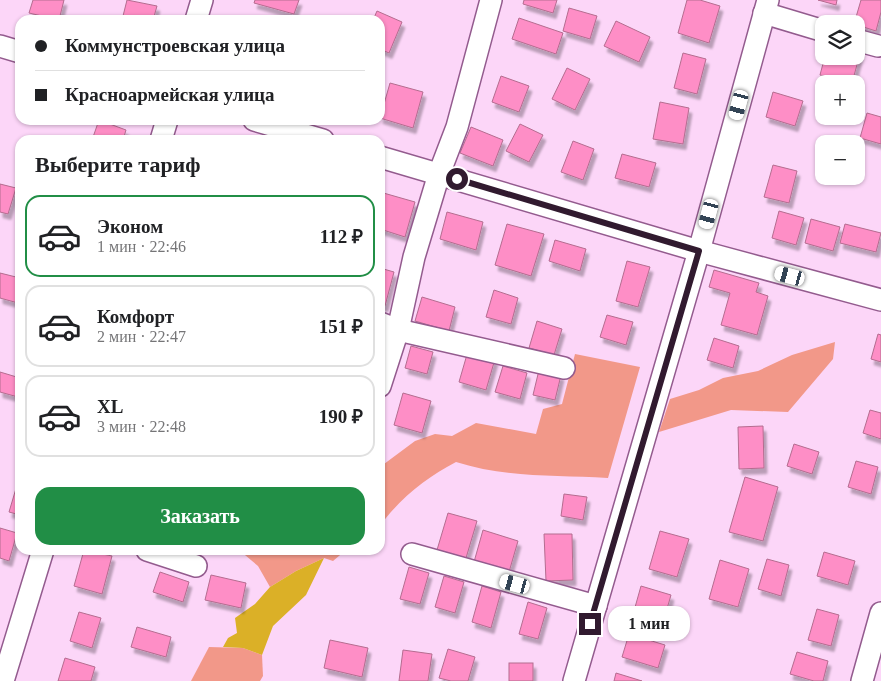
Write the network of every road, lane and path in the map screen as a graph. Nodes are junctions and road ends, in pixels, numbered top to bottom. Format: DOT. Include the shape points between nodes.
graph roads {
  1 [pos="202,0"];
  2 [pos="491,0"];
  3 [pos="766,7"];
  4 [pos="198,15"];
  5 [pos="815,27"];
  6 [pos="865,42"];
  7 [pos="0,46"];
  8 [pos="878,46"];
  9 [pos="15,50"];
  10 [pos="271,125"];
  11 [pos="306,135"];
  12 [pos="385,158"];
  13 [pos="439,174"];
  14 [pos="699,251"];
  15 [pos="881,300"];
  16 [pos="389,326"];
  17 [pos="385,353"];
  18 [pos="564,368"];
  19 [pos="412,554"];
  20 [pos="41,555"];
  21 [pos="162,555"];
  22 [pos="196,566"];
  23 [pos="596,606"];
  24 [pos="881,613"];
  25 [pos="3,681"];
  26 [pos="574,681"];
  27 [pos="862,681"];
  1 -- 4 [label="street"];
  2 -- 13 [label="street" via="457,127"];
  3 -- 5 [label="street"];
  3 -- 14 [label="street"];
  6 -- 8 [label="street"];
  7 -- 9 [label="street"];
  10 -- 11 [label="street"];
  12 -- 13 [label="street"];
  13 -- 14 [label="street"];
  13 -- 16 [label="street"];
  14 -- 15 [label="street"];
  14 -- 23 [label="street"];
  16 -- 17 [label="street"];
  16 -- 18 [label="street"];
  19 -- 23 [label="street"];
  20 -- 25 [label="street"];
  21 -- 22 [label="street"];
  23 -- 26 [label="street"];
  24 -- 27 [label="street"];
}
